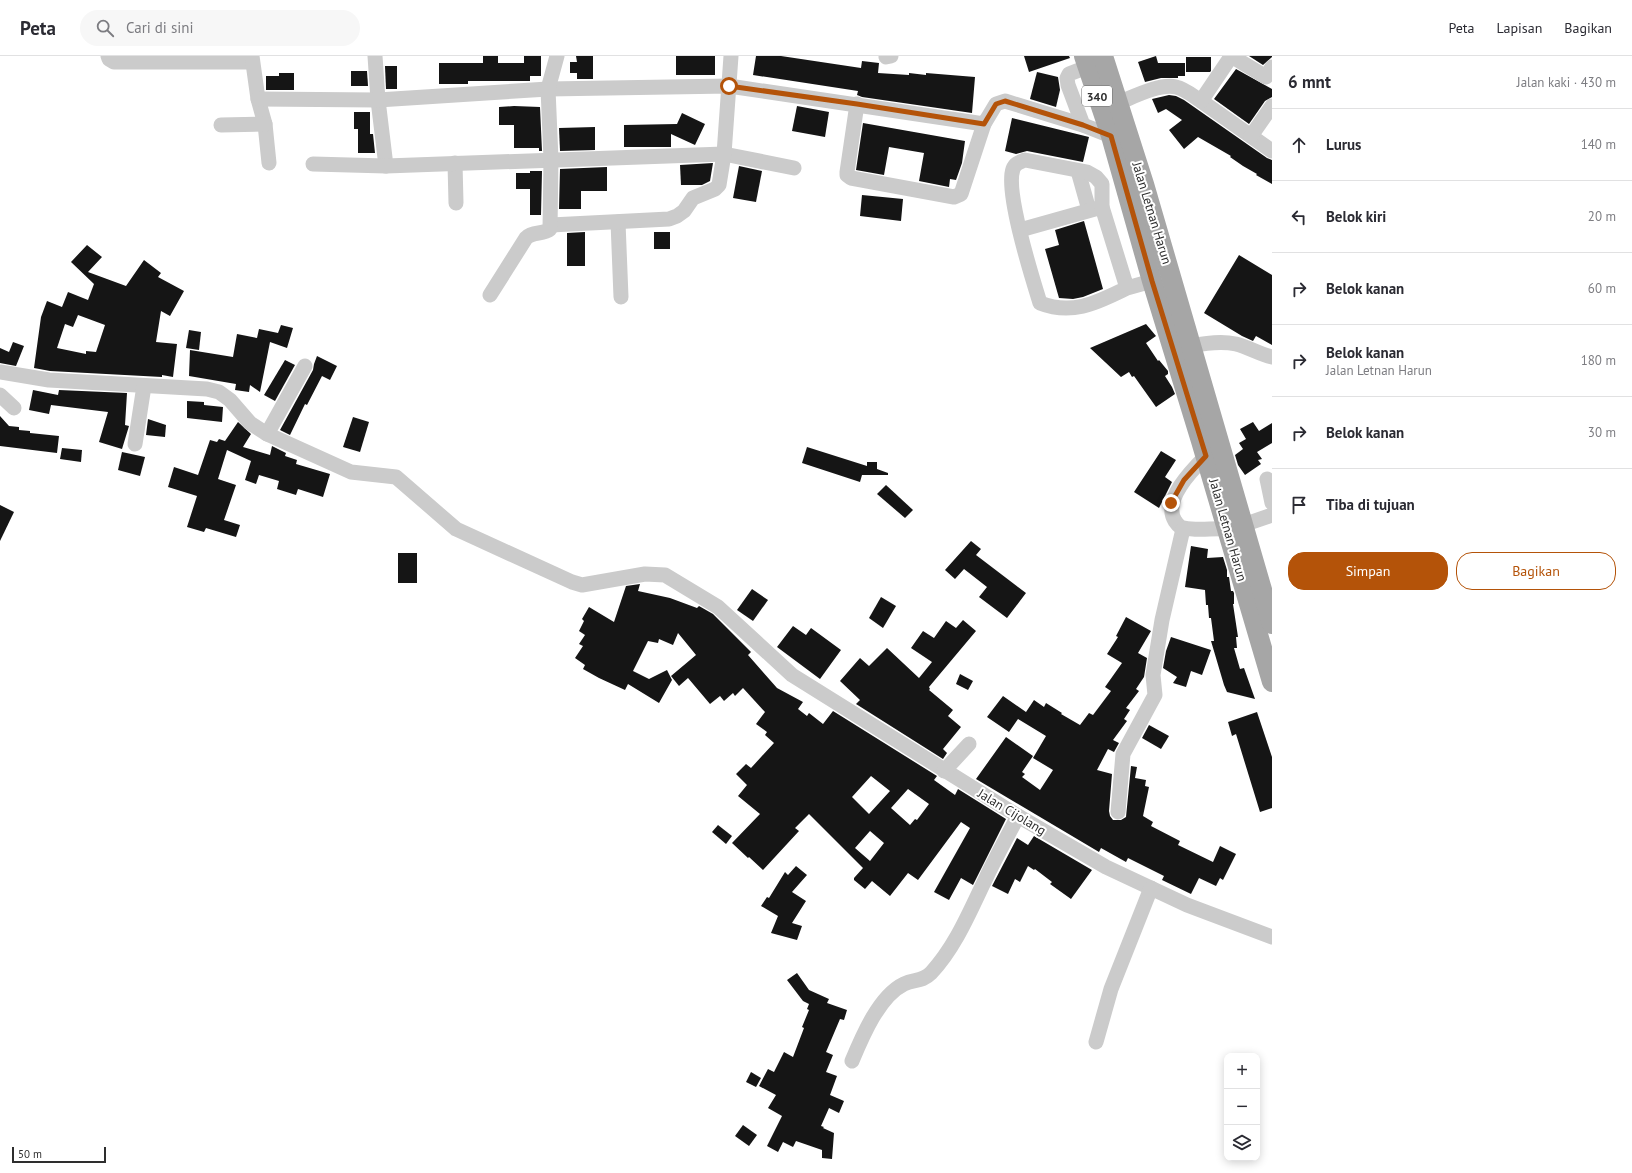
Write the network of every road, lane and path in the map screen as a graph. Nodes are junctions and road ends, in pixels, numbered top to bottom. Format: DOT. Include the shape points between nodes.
graph roads {
  1 [pos="108,56"];
  2 [pos="375,56"];
  3 [pos="557,56"];
  4 [pos="731,56"];
  5 [pos="252,59"];
  6 [pos="1091,60"];
  7 [pos="1270,75"];
  8 [pos="729,86"];
  9 [pos="548,89"];
  10 [pos="258,99"];
  11 [pos="378,100"];
  12 [pos="1201,101"];
  13 [pos="1118,103"];
  14 [pos="857,104"];
  15 [pos="1272,106"];
  16 [pos="265,124"];
  17 [pos="984,124"];
  18 [pos="221,125"];
  19 [pos="1083,125"];
  20 [pos="1119,135"];
  21 [pos="1251,136"];
  22 [pos="1272,151"];
  23 [pos="724,154"];
  24 [pos="552,159"];
  25 [pos="269,163"];
  26 [pos="455,163"];
  27 [pos="313,164"];
  28 [pos="386,166"];
  29 [pos="794,168"];
  30 [pos="1078,171"];
  31 [pos="1122,177"];
  32 [pos="1102,184"];
  33 [pos="456,203"];
  34 [pos="1095,209"];
  35 [pos="618,222"];
  36 [pos="551,225"];
  37 [pos="1020,230"];
  38 [pos="1152,281"];
  39 [pos="1127,288"];
  40 [pos="490,295"];
  41 [pos="621,297"];
  42 [pos="1192,346"];
  43 [pos="1272,357"];
  44 [pos="305,366"];
  45 [pos="0,372"];
  46 [pos="144,386"];
  47 [pos="0,395"];
  48 [pos="14,408"];
  49 [pos="267,434"];
  50 [pos="135,444"];
  51 [pos="1208,444"];
  52 [pos="1267,479"];
  53 [pos="1272,503"];
  54 [pos="1272,515"];
  55 [pos="1235,527"];
  56 [pos="1183,528"];
  57 [pos="1271,614"];
  58 [pos="1267,647"];
  59 [pos="1272,682"];
  60 [pos="969,744"];
  61 [pos="944,771"];
  62 [pos="1118,812"];
  63 [pos="1018,816"];
  64 [pos="1151,888"];
  65 [pos="1272,937"];
  66 [pos="1096,1042"];
  67 [pos="852,1061"];
  1 -- 5 [label="street" via="109,60 114,62"];
  2 -- 11 [label="street"];
  3 -- 9 [label="street"];
  4 -- 8 [label="street"];
  5 -- 10 [label="street"];
  6 -- 13 [label="main road, Jalan Letnan Harun / 340"];
  6 -- 19 [label="street" via="1068,74 1067,78"];
  6 -- 20 [label="main road, Jalan Letnan Harun / 340"];
  7 -- 12 [label="street" via="1236,58 1230,58"];
  8 -- 9 [label="street"];
  8 -- 14 [label="street"];
  8 -- 23 [label="street"];
  9 -- 11 [label="street"];
  9 -- 24 [label="street"];
  10 -- 11 [label="street"];
  10 -- 16 [label="street"];
  11 -- 28 [label="street"];
  12 -- 13 [label="street" via="1183,89 1168,86"];
  12 -- 21 [label="street"];
  13 -- 20 [label="main road, Jalan Letnan Harun / 340"];
  14 -- 17 [label="street"];
  14 -- 17 [label="street" via="847,172 851,178 954,197 961,194"];
  15 -- 21 [label="street"];
  16 -- 18 [label="street"];
  16 -- 25 [label="street"];
  17 -- 19 [label="street" via="996,104 1005,101"];
  19 -- 20 [label="street"];
  20 -- 31 [label="main road, Jalan Letnan Harun / 340"];
  20 -- 42 [label="main road, Jalan Letnan Harun / 340" via="1144,184"];
  21 -- 22 [label="street"];
  23 -- 24 [label="street"];
  23 -- 29 [label="street"];
  23 -- 35 [label="street" via="719,185 693,198 677,216 669,219"];
  24 -- 26 [label="street"];
  24 -- 36 [label="street"];
  26 -- 28 [label="street"];
  26 -- 33 [label="street"];
  27 -- 28 [label="street"];
  30 -- 32 [label="street" via="1092,174"];
  30 -- 34 [label="street"];
  30 -- 37 [label="street" via="1025,160 1017,164 1012,177"];
  31 -- 32 [label="street"];
  31 -- 38 [label="main road, Jalan Letnan Harun / 340"];
  32 -- 34 [label="street"];
  34 -- 37 [label="street"];
  34 -- 39 [label="street"];
  35 -- 36 [label="street"];
  35 -- 41 [label="street"];
  36 -- 40 [label="street" via="547,232 526,238"];
  37 -- 39 [label="street" via="1040,303 1051,308 1076,308 1094,304"];
  38 -- 39 [label="street"];
  38 -- 51 [label="main road, Jalan Letnan Harun / 340"];
  42 -- 43 [label="street" via="1213,342 1237,344"];
  42 -- 51 [label="main road, Jalan Letnan Harun / 340"];
  44 -- 49 [label="street"];
  45 -- 46 [label="street, Jalan Cijolang" via="49,380"];
  46 -- 49 [label="street, Jalan Cijolang" via="207,389 219,392 230,400 250,423"];
  46 -- 50 [label="street"];
  47 -- 48 [label="street"];
  49 -- 61 [label="street, Jalan Cijolang" via="351,472 396,477 463,533 572,582 582,585 645,574 665,575 718,607 792,675"];
  51 -- 55 [label="main road, Jalan Letnan Harun / 340"];
  51 -- 56 [label="street" via="1171,503 1172,517"];
  52 -- 53 [label="street"];
  54 -- 55 [label="street"];
  55 -- 56 [label="street"];
  55 -- 57 [label="main road, Jalan Letnan Harun / 340"];
  55 -- 58 [label="main road, Jalan Letnan Harun / 340"];
  56 -- 62 [label="street" via="1162,620 1153,675 1155,695 1123,754"];
  58 -- 59 [label="main road, Jalan Letnan Harun / 340"];
  60 -- 61 [label="street"];
  61 -- 63 [label="street, Jalan Cijolang"];
  63 -- 64 [label="street, Jalan Cijolang" via="1106,867"];
  63 -- 67 [label="street" via="970,914 951,946 930,973 921,980 904,984 890,995 869,1022"];
  64 -- 65 [label="street, Jalan Cijolang" via="1187,905"];
  64 -- 66 [label="street" via="1111,989"];
}
